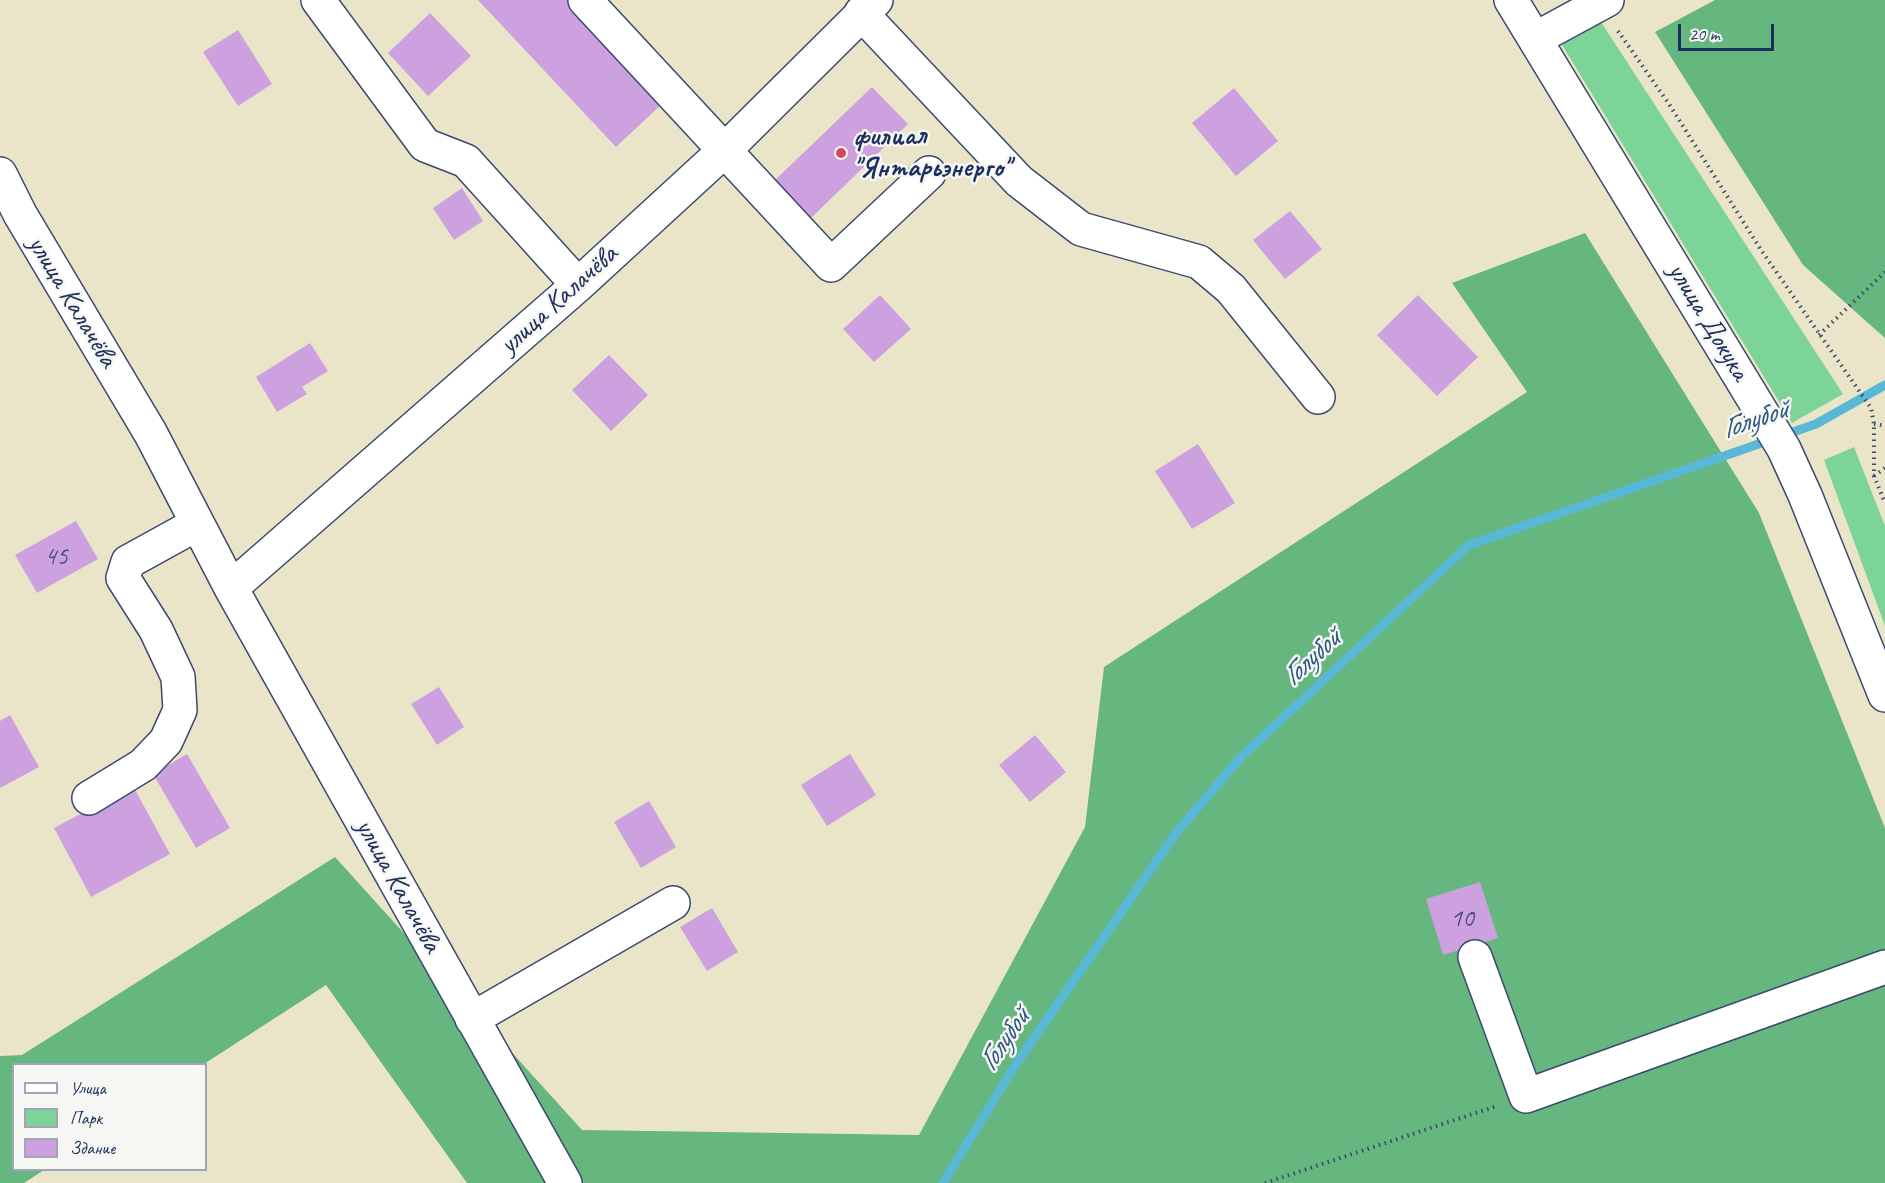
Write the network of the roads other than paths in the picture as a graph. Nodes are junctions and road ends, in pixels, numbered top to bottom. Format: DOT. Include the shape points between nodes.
graph roads {
  1 [pos="318,0"];
  2 [pos="585,0"];
  3 [pos="1511,0"];
  4 [pos="1604,2"];
  5 [pos="868,6"];
  6 [pos="1535,39"];
  7 [pos="724,150"];
  8 [pos="929,173"];
  9 [pos="0,174"];
  10 [pos="578,285"];
  11 [pos="1318,397"];
  12 [pos="197,524"];
  13 [pos="231,588"];
  14 [pos="1885,695"];
  15 [pos="88,798"];
  16 [pos="673,903"];
  17 [pos="1475,957"];
  18 [pos="1885,967"];
  19 [pos="472,1019"];
  20 [pos="565,1183"];
  1 -- 10 [label="street" via="425,145 466,161"];
  2 -- 7 [label="street"];
  3 -- 6 [label="street, улица Докука"];
  4 -- 6 [label="street"];
  5 -- 7 [label="street, улица Калачёва"];
  5 -- 11 [label="street" via="1019,181 1081,229 1199,262 1232,289"];
  6 -- 14 [label="street, улица Докука" via="1778,440 1805,495"];
  7 -- 8 [label="street" via="831,265"];
  7 -- 10 [label="street, улица Калачёва"];
  9 -- 12 [label="street, улица Калачёва" via="151,434"];
  10 -- 13 [label="street, улица Калачёва"];
  12 -- 13 [label="street, улица Калачёва"];
  12 -- 15 [label="street" via="128,562 123,578 156,630 178,677 180,710 166,741 143,765"];
  13 -- 19 [label="street, улица Калачёва"];
  16 -- 19 [label="street"];
  17 -- 18 [label="street" via="1526,1096"];
  19 -- 20 [label="street, улица Калачёва"];
}
